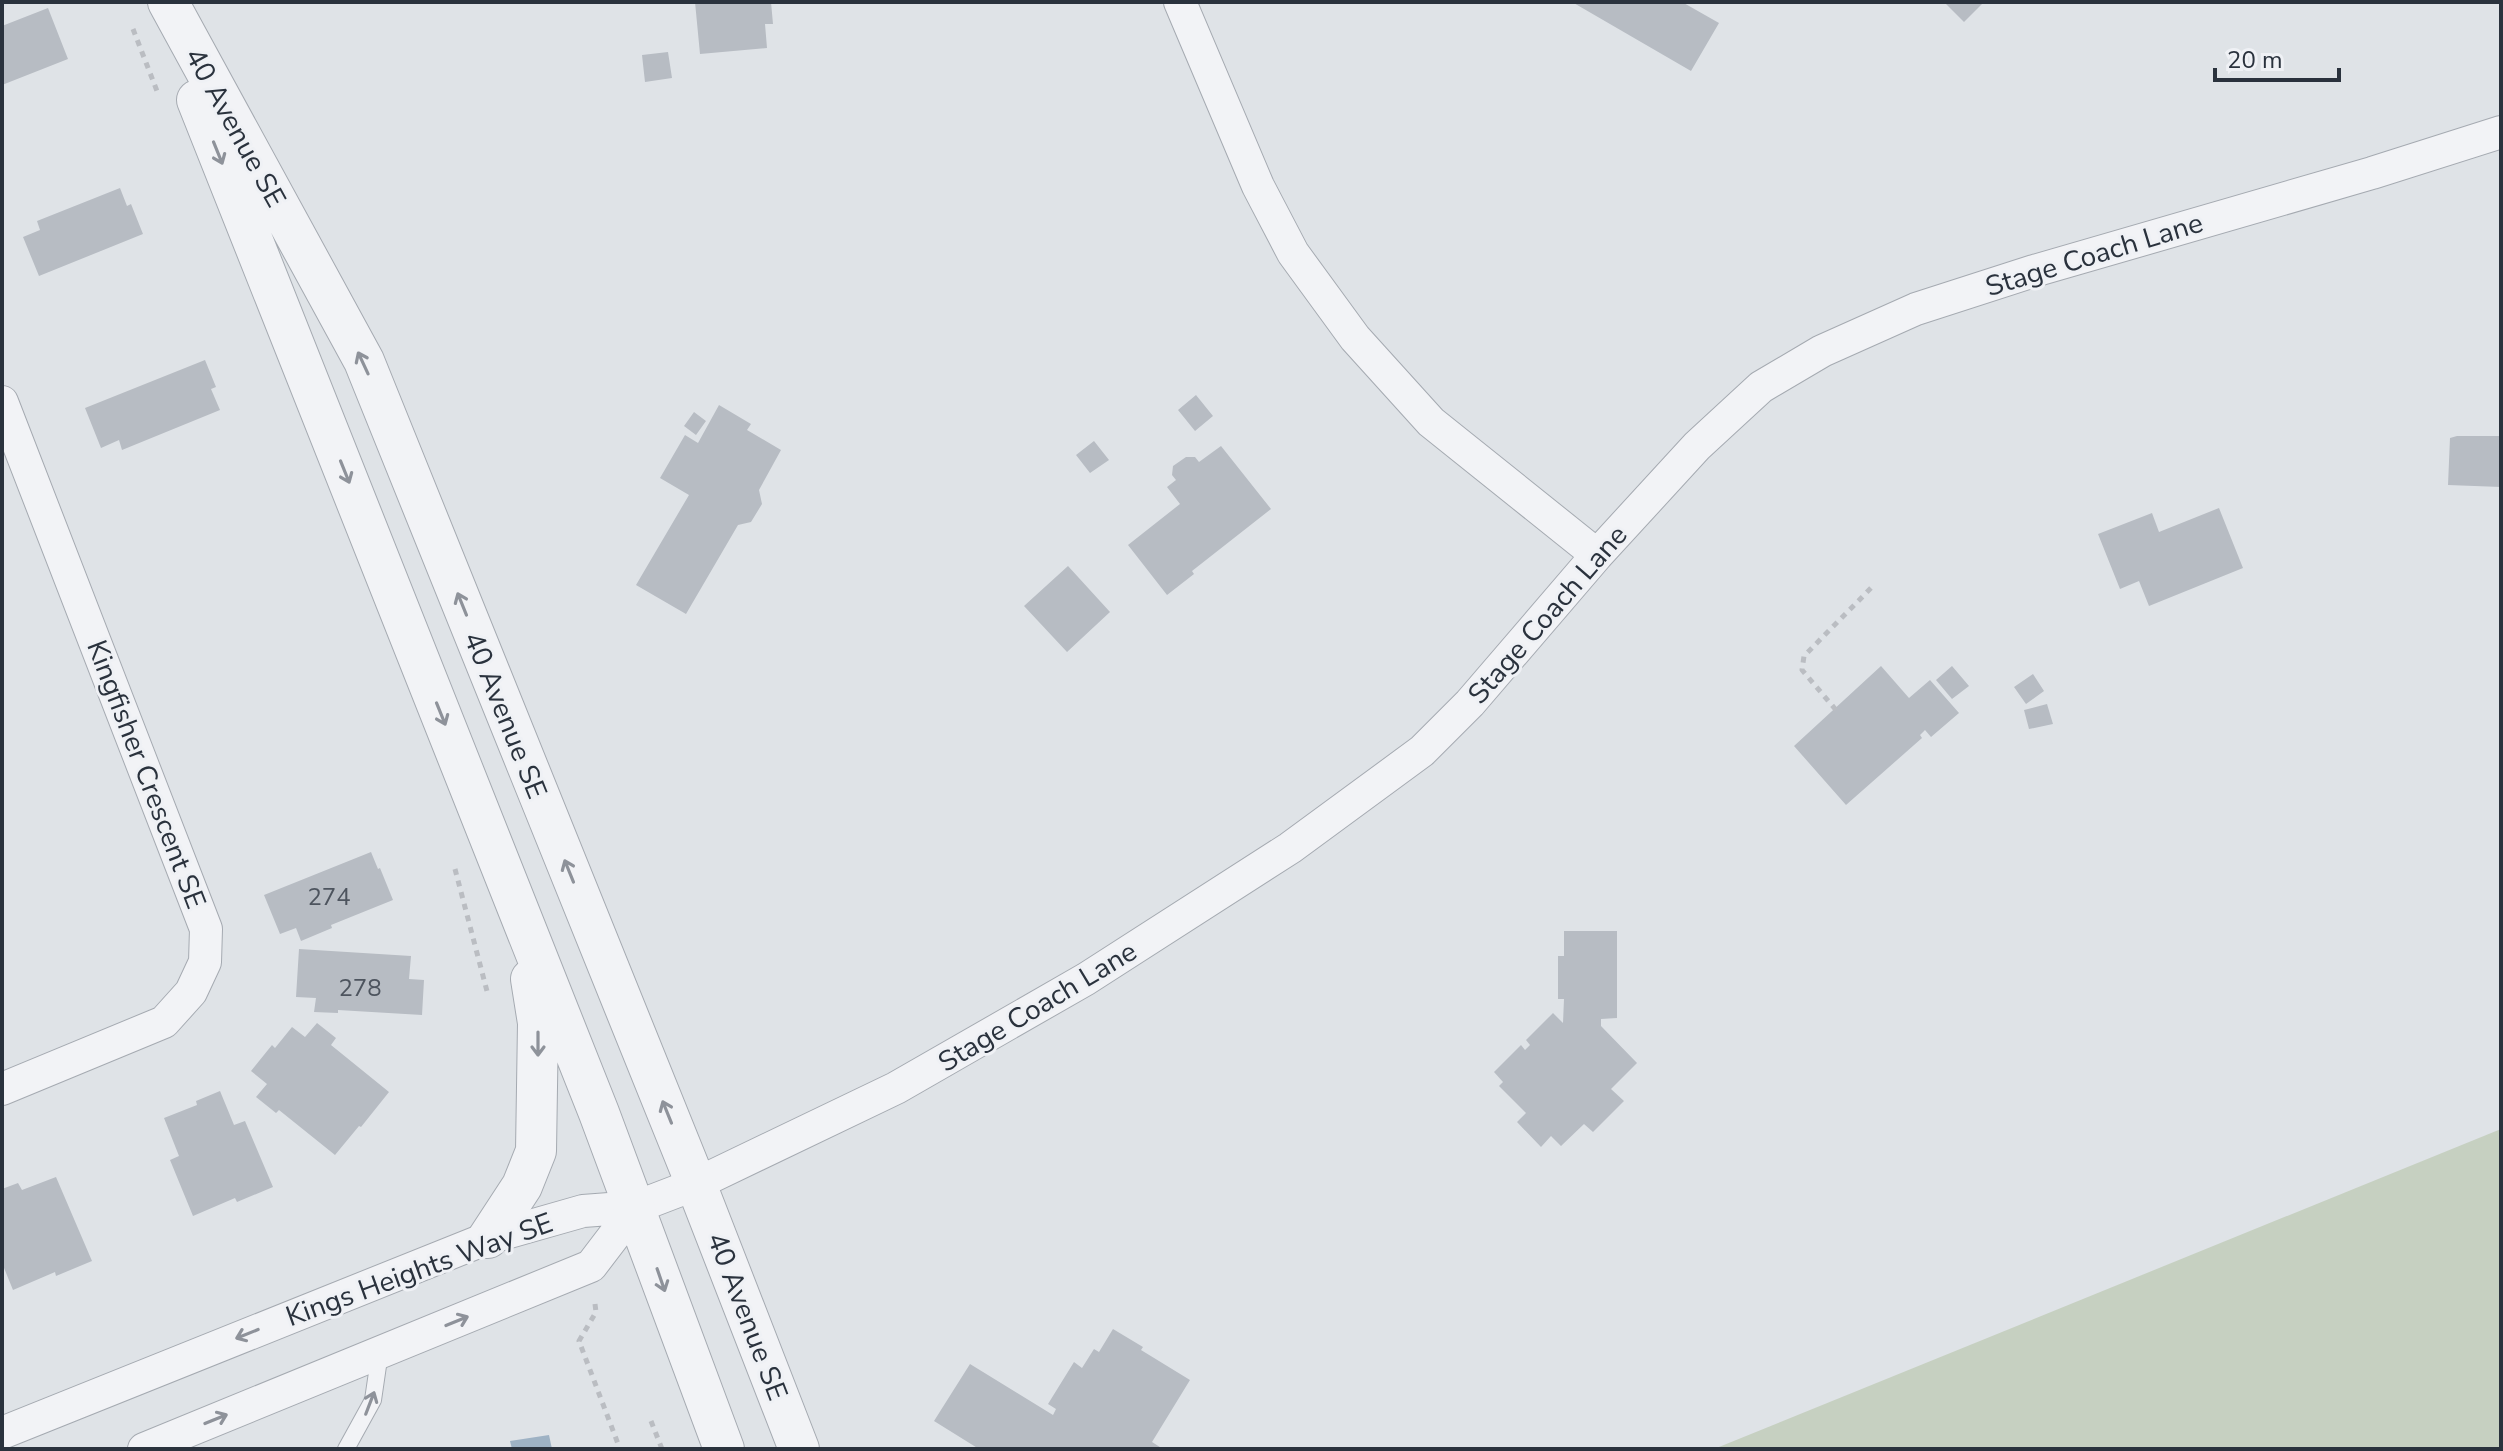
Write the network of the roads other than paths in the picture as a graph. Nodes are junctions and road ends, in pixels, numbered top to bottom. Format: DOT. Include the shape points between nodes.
graph roads {
  1 [pos="158,2"];
  2 [pos="168,2"];
  3 [pos="1180,2"];
  4 [pos="2501,132"];
  5 [pos="2,402"];
  6 [pos="1597,555"];
  7 [pos="520,911"];
  8 [pos="2,1089"];
  9 [pos="696,1184"];
  10 [pos="636,1207"];
  11 [pos="488,1238"];
  12 [pos="380,1352"];
  13 [pos="2,1433"];
  14 [pos="144,1449"];
  15 [pos="346,1449"];
  16 [pos="724,1449"];
  17 [pos="799,1449"];
  1 -- 7 [label="street, 40 Avenue SE, one-way"];
  9 -- 2 [label="street, 40 Avenue SE, one-way" via="364,361"];
  3 -- 6 [label="street" via="1286,240 1355,338 1431,422"];
  4 -- 6 [label="street, Stage Coach Lane" via="1916,309 1822,351 1761,387 1697,446"];
  5 -- 8 [label="street, Kingfisher Crescent SE" via="206,929 205,962 191,992 164,1022"];
  6 -- 9 [label="street, Stage Coach Lane" via="1422,751 1290,848 1086,979 896,1088"];
  7 -- 10 [label="street, 40 Avenue SE"];
  7 -- 11 [label="street, one-way" via="538,1023 536,1151 522,1186"];
  9 -- 10 [label="street, Stage Coach Lane"];
  9 -- 17 [label="street, 40 Avenue SE"];
  10 -- 11 [label="street, Kings Heights Way SE" via="583,1211"];
  12 -- 10 [label="street, Kings Heights Way SE, one-way" via="591,1266"];
  10 -- 16 [label="street, 40 Avenue SE, one-way"];
  11 -- 13 [label="street, Kings Heights Way SE, one-way"];
  14 -- 12 [label="street, Kings Heights Way SE, one-way"];
  15 -- 12 [label="lane, one-way" via="373,1400"];
}
